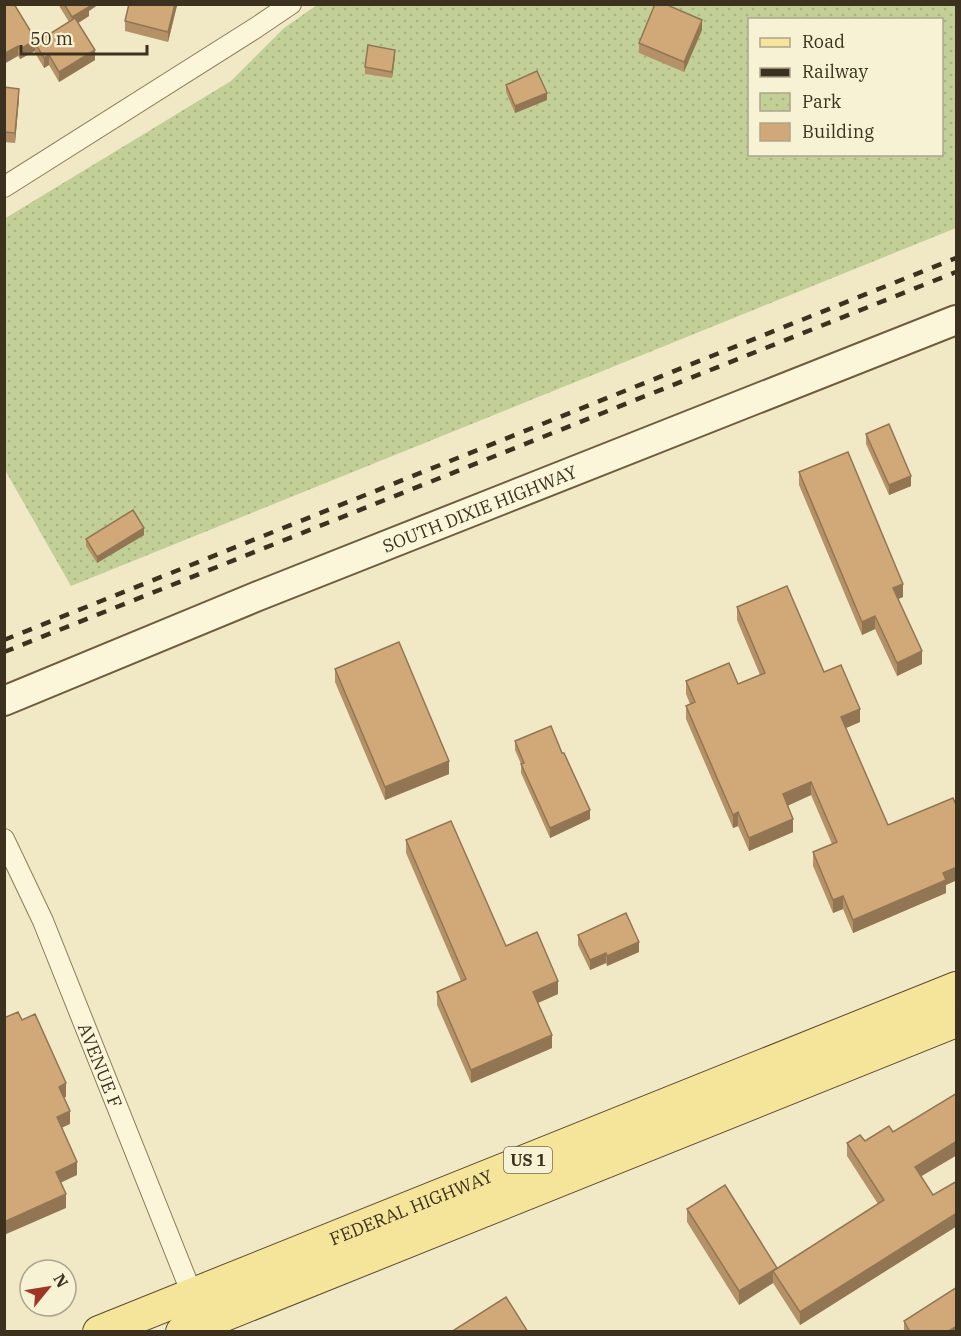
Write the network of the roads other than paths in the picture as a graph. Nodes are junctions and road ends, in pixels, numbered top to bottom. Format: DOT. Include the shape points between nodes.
graph roads {
  1 [pos="291,4"];
  2 [pos="4,187"];
  3 [pos="957,320"];
  4 [pos="4,700"];
  5 [pos="4,840"];
  6 [pos="957,988"];
  7 [pos="957,1021"];
  8 [pos="192,1294"];
  9 [pos="99,1332"];
  10 [pos="182,1332"];
  1 -- 2 [label="street"];
  3 -- 4 [label="street, SOUTH DIXIE HIGHWAY"];
  5 -- 8 [label="street, AVENUE F" via="43,921"];
  6 -- 8 [label="main road, FEDERAL HIGHWAY / US 1"];
  7 -- 10 [label="main road, FEDERAL HIGHWAY / US 1"];
  8 -- 9 [label="main road, FEDERAL HIGHWAY / US 1"];
}
